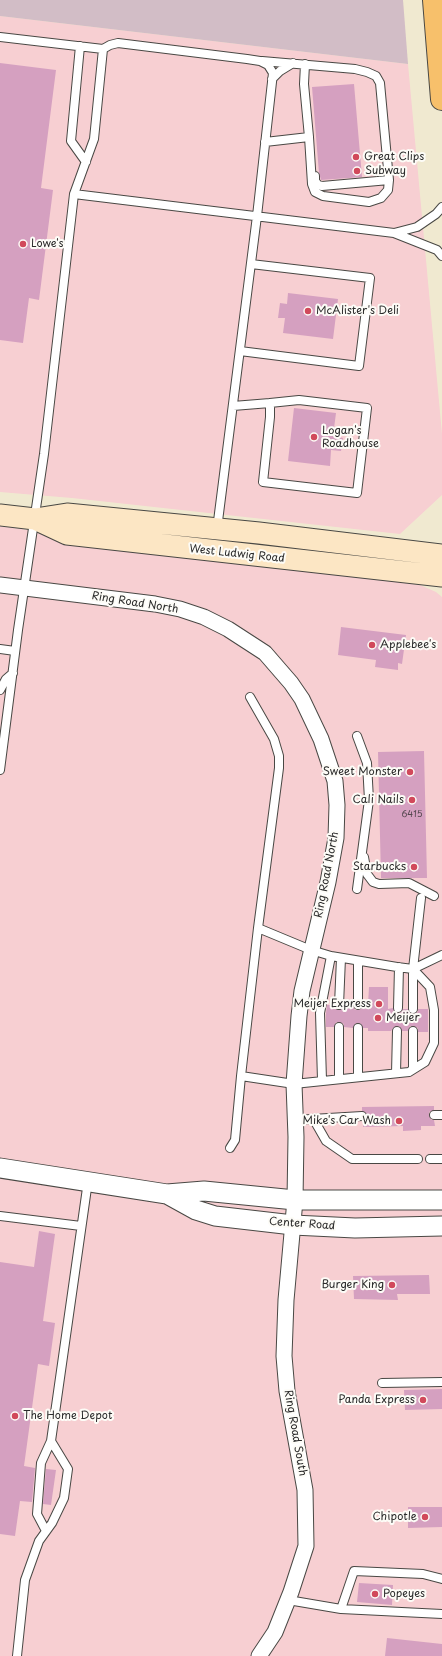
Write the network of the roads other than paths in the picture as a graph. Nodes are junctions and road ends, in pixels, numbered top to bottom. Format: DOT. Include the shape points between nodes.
graph roads {
  1 [pos="434,0"];
  2 [pos="0,37"];
  3 [pos="80,46"];
  4 [pos="102,49"];
  5 [pos="260,61"];
  6 [pos="294,63"];
  7 [pos="305,64"];
  8 [pos="272,79"];
  9 [pos="442,99"];
  10 [pos="309,137"];
  11 [pos="265,142"];
  12 [pos="310,160"];
  13 [pos="86,162"];
  14 [pos="389,180"];
  15 [pos="74,194"];
  16 [pos="442,207"];
  17 [pos="257,216"];
  18 [pos="394,233"];
  19 [pos="442,256"];
  20 [pos="251,264"];
  21 [pos="240,351"];
  22 [pos="270,403"];
  23 [pos="233,406"];
  24 [pos="0,515"];
  25 [pos="35,518"];
  26 [pos="217,529"];
  27 [pos="442,555"];
  28 [pos="442,576"];
  29 [pos="0,585"];
  30 [pos="25,588"];
  31 [pos="0,649"];
  32 [pos="16,651"];
  33 [pos="13,674"];
  34 [pos="0,690"];
  35 [pos="250,697"];
  36 [pos="357,736"];
  37 [pos="1,757"];
  38 [pos="0,770"];
  39 [pos="364,843"];
  40 [pos="357,889"];
  41 [pos="434,896"];
  42 [pos="421,898"];
  43 [pos="258,928"];
  44 [pos="311,950"];
  45 [pos="442,955"];
  46 [pos="331,956"];
  47 [pos="341,958"];
  48 [pos="358,960"];
  49 [pos="399,967"];
  50 [pos="413,969"];
  51 [pos="339,1005"];
  52 [pos="358,1005"];
  53 [pos="398,1008"];
  54 [pos="413,1009"];
  55 [pos="339,1027"];
  56 [pos="358,1028"];
  57 [pos="398,1031"];
  58 [pos="413,1032"];
  59 [pos="413,1069"];
  60 [pos="396,1073"];
  61 [pos="241,1076"];
  62 [pos="358,1077"];
  63 [pos="339,1079"];
  64 [pos="322,1080"];
  65 [pos="294,1084"];
  66 [pos="362,1116"];
  67 [pos="295,1120"];
  68 [pos="314,1120"];
  69 [pos="230,1148"];
  70 [pos="418,1159"];
  71 [pos="430,1159"];
  72 [pos="442,1159"];
  73 [pos="0,1168"];
  74 [pos="88,1181"];
  75 [pos="166,1194"];
  76 [pos="295,1200"];
  77 [pos="442,1200"];
  78 [pos="0,1216"];
  79 [pos="293,1225"];
  80 [pos="81,1226"];
  81 [pos="442,1226"];
  82 [pos="442,1382"];
  83 [pos="382,1383"];
  84 [pos="51,1441"];
  85 [pos="46,1531"];
  86 [pos="442,1579"];
  87 [pos="288,1600"];
  88 [pos="341,1610"];
  89 [pos="442,1614"];
  90 [pos="17,1656"];
  91 [pos="259,1656"];
  1 -- 9 [label="highway"];
  2 -- 3 [label="lane"];
  3 -- 4 [label="lane"];
  3 -- 13 [label="lane" via="71,141"];
  4 -- 5 [label="lane" via="118,43"];
  4 -- 13 [label="lane" via="94,139"];
  5 -- 6 [label="lane"];
  5 -- 8 [label="lane" via="273,73"];
  6 -- 7 [label="lane"];
  6 -- 8 [label="lane"];
  7 -- 10 [label="lane" via="304,84"];
  7 -- 14 [label="lane" via="355,69 376,76 380,83"];
  8 -- 11 [label="lane"];
  10 -- 11 [label="lane"];
  10 -- 12 [label="lane"];
  11 -- 17 [label="lane"];
  12 -- 14 [label="lane" via="318,185"];
  12 -- 14 [label="lane" via="315,192 323,196 369,202 381,198 388,190"];
  13 -- 15 [label="lane"];
  15 -- 17 [label="lane"];
  15 -- 25 [label="lane"];
  16 -- 18 [label="lane" via="417,227"];
  17 -- 18 [label="lane"];
  17 -- 20 [label="lane"];
  18 -- 19 [label="lane" via="437,250"];
  20 -- 21 [label="lane"];
  20 -- 21 [label="lane" via="370,278 359,366"];
  21 -- 23 [label="lane"];
  22 -- 22 [label="lane" via="263,482 358,493 368,408 299,400"];
  22 -- 23 [label="lane"];
  23 -- 26 [label="lane"];
  24 -- 25 [label="main road, West Ludwig Road"];
  25 -- 26 [label="main road, West Ludwig Road" via="67,514"];
  25 -- 28 [label="main road, West Ludwig Road" via="67,534"];
  25 -- 30 [label="lane"];
  26 -- 27 [label="main road, West Ludwig Road"];
  29 -- 30 [label="street, Ring Road North"];
  30 -- 32 [label="lane"];
  30 -- 44 [label="street, Ring Road North" via="180,608 228,629 265,653 291,683 302,699 321,739 334,781 337,805 336,838"];
  31 -- 32 [label="lane"];
  32 -- 33 [label="lane"];
  33 -- 34 [label="lane" via="6,679"];
  33 -- 37 [label="lane"];
  35 -- 43 [label="lane" via="274,739 279,762"];
  36 -- 39 [label="lane" via="367,763 369,800"];
  37 -- 38 [label="lane"];
  39 -- 40 [label="lane"];
  39 -- 41 [label="lane" via="367,874 374,882 409,883"];
  42 -- 50 [label="lane"];
  43 -- 44 [label="lane"];
  43 -- 61 [label="lane"];
  44 -- 46 [label="lane"];
  44 -- 65 [label="street, Ring Road North" via="302,991"];
  45 -- 50 [label="lane"];
  46 -- 47 [label="lane"];
  46 -- 64 [label="lane" via="320,1013"];
  47 -- 48 [label="lane"];
  47 -- 51 [label="lane"];
  48 -- 49 [label="lane"];
  48 -- 52 [label="lane"];
  49 -- 50 [label="lane"];
  49 -- 53 [label="lane"];
  50 -- 54 [label="lane"];
  50 -- 59 [label="lane" via="430,987 434,1010 434,1043 425,1062"];
  55 -- 63 [label="lane"];
  56 -- 62 [label="lane"];
  57 -- 60 [label="lane"];
  58 -- 59 [label="lane"];
  59 -- 60 [label="lane" via="409,1072"];
  60 -- 62 [label="lane"];
  61 -- 65 [label="lane"];
  61 -- 69 [label="lane" via="235,1140"];
  62 -- 63 [label="lane"];
  63 -- 64 [label="lane"];
  64 -- 65 [label="lane"];
  65 -- 67 [label="street, Ring Road North"];
  66 -- 68 [label="lane"];
  67 -- 68 [label="lane"];
  67 -- 76 [label="street, Ring Road North"];
  68 -- 70 [label="lane" via="326,1141 352,1159"];
  71 -- 72 [label="lane"];
  73 -- 74 [label="street, Center Road"];
  74 -- 75 [label="street, Center Road"];
  74 -- 80 [label="lane"];
  75 -- 76 [label="street, Center Road" via="204,1191"];
  75 -- 79 [label="street, Center Road" via="196,1210 215,1216"];
  76 -- 77 [label="street, Center Road"];
  76 -- 79 [label="street, Ring Road South"];
  78 -- 80 [label="lane"];
  79 -- 81 [label="street, Center Road" via="355,1228"];
  79 -- 87 [label="street, Ring Road South" via="284,1356 291,1420 305,1490 306,1546"];
  80 -- 84 [label="lane"];
  82 -- 83 [label="lane"];
  84 -- 85 [label="lane" via="41,1463 38,1514"];
  84 -- 85 [label="lane" via="68,1469 64,1498"];
  85 -- 90 [label="lane" via="39,1541 25,1580"];
  86 -- 88 [label="lane" via="423,1574 354,1571"];
  87 -- 88 [label="lane"];
  87 -- 91 [label="street, Ring Road South" via="274,1632"];
  88 -- 89 [label="lane"];
}
